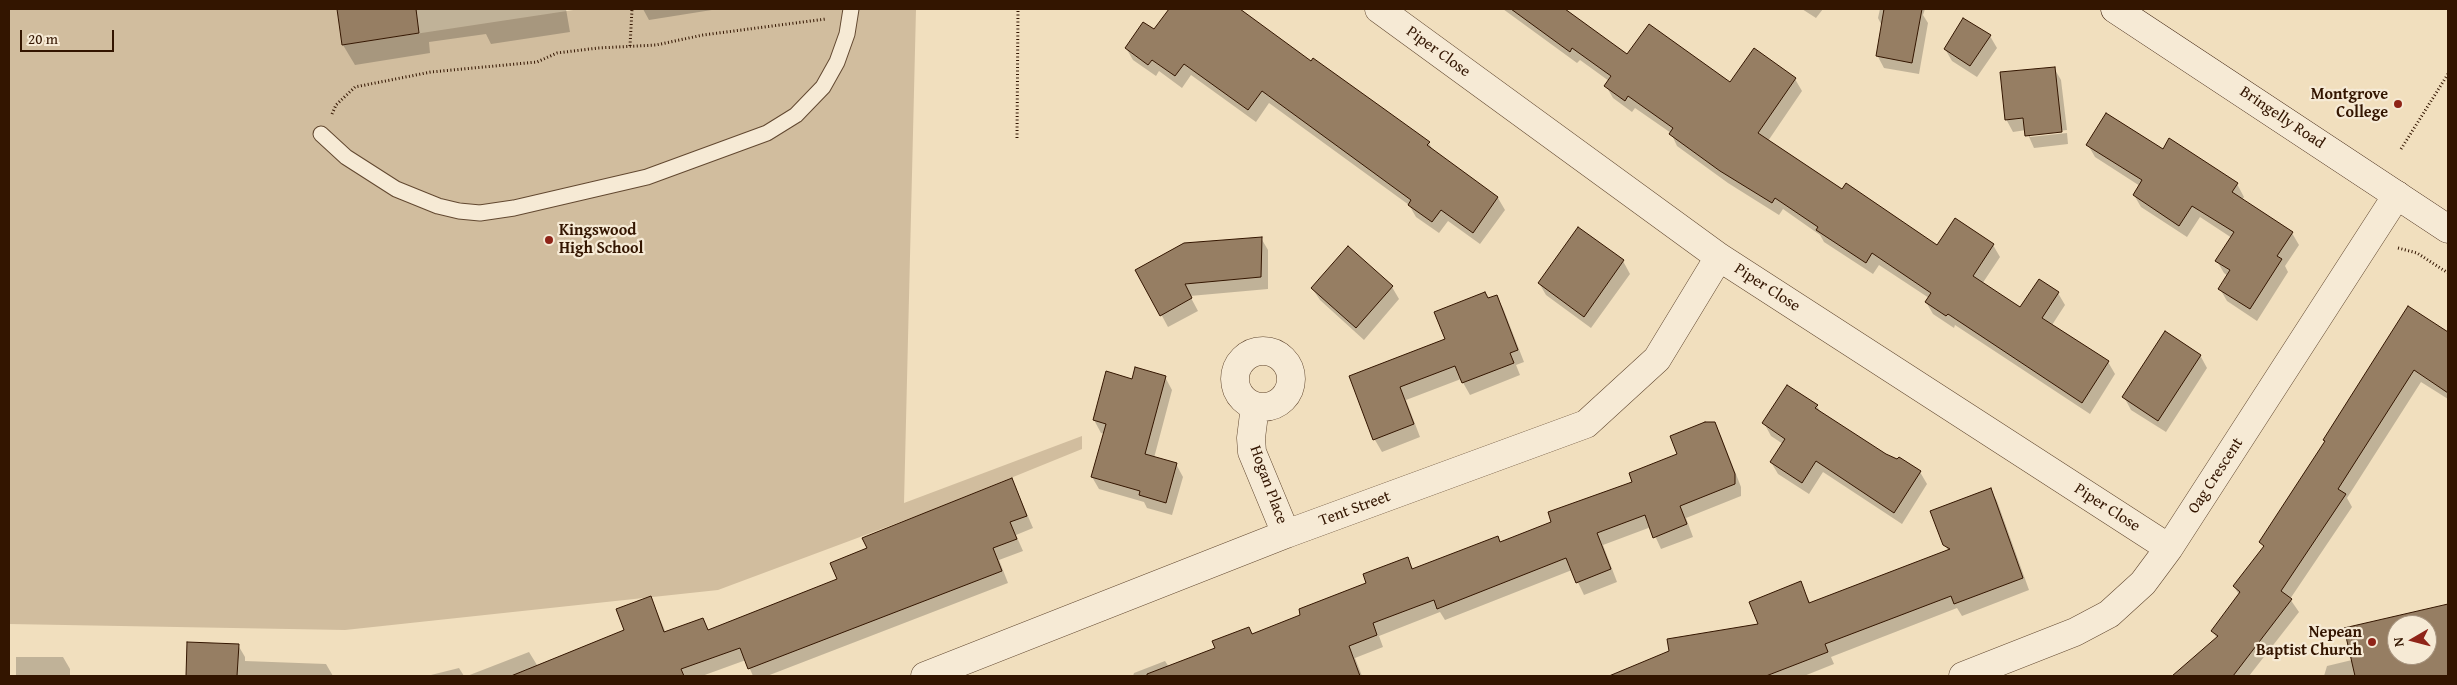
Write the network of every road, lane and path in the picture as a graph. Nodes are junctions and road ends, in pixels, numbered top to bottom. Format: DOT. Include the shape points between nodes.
graph roads {
  1 [pos="632,9"];
  2 [pos="1018,9"];
  3 [pos="1379,9"];
  4 [pos="2114,9"];
  5 [pos="850,13"];
  6 [pos="630,46"];
  7 [pos="2448,74"];
  8 [pos="321,134"];
  9 [pos="1017,138"];
  10 [pos="2401,150"];
  11 [pos="2397,195"];
  12 [pos="2448,229"];
  13 [pos="2391,245"];
  14 [pos="1719,257"];
  15 [pos="2448,273"];
  16 [pos="1255,406"];
  17 [pos="1286,534"];
  18 [pos="2169,548"];
  19 [pos="925,676"];
  20 [pos="1963,676"];
  1 -- 6 [label="path"];
  2 -- 9 [label="path"];
  3 -- 14 [label="street, Piper Close"];
  4 -- 11 [label="street, Bringelly Road"];
  5 -- 6 [label="path" via="656,45"];
  5 -- 8 [label="lane" via="838,62 823,87 796,115 767,133 647,177 514,208 480,213 438,206 396,189 346,157"];
  6 -- 8 [label="path" via="557,53 538,62 431,72 355,87 336,105"];
  7 -- 10 [label="path"];
  11 -- 12 [label="street, Bringelly Road"];
  11 -- 18 [label="street, Oag Crescent"];
  13 -- 15 [label="path" via="2417,253"];
  14 -- 17 [label="street, Tent Street" via="1657,359 1586,424"];
  14 -- 18 [label="street, Piper Close"];
  16 -- 17 [label="street, Hogan Place" via="1252,452"];
  17 -- 19 [label="street, Tent Street"];
  18 -- 20 [label="street, Oag Crescent" via="2143,583 2109,614 2075,632"];
}
